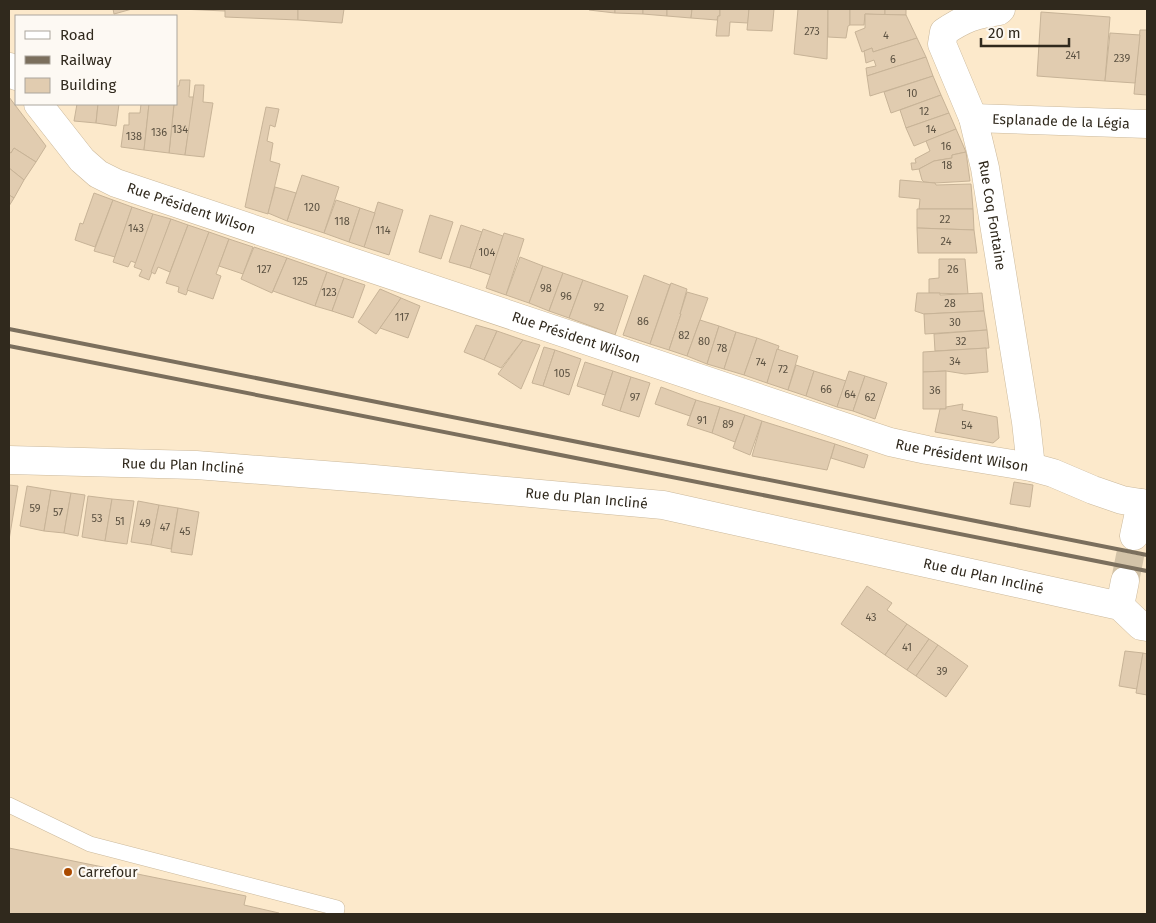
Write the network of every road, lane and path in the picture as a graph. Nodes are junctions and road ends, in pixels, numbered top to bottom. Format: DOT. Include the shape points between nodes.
graph roads {
  1 [pos="1001,9"];
  2 [pos="39,105"];
  3 [pos="973,118"];
  4 [pos="1147,124"];
  5 [pos="9,460"];
  6 [pos="1031,467"];
  7 [pos="1144,504"];
  8 [pos="1134,536"];
  9 [pos="1147,627"];
  10 [pos="9,805"];
  11 [pos="336,914"];
  1 -- 3 [label="street, Rue Coq Fontaine" via="978,14 944,32 942,44"];
  2 -- 6 [label="street, Rue Président Wilson" via="82,160 98,174 116,183 863,434 927,450"];
  3 -- 4 [label="street, Esplanade de la Légia"];
  3 -- 6 [label="street, Rue Coq Fontaine" via="985,168"];
  5 -- 9 [label="street, Rue du Plan Incliné" via="196,465 663,506 1122,594 1141,626"];
  6 -- 7 [label="street, Rue Président Wilson" via="1122,500"];
  7 -- 8 [label="street"];
  10 -- 11 [label="lane" via="90,844 337,908"];
}
